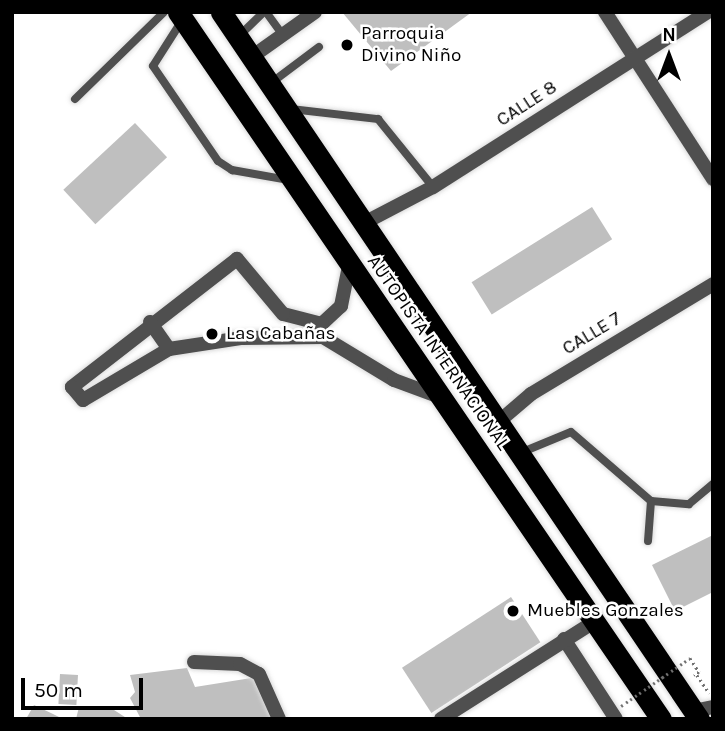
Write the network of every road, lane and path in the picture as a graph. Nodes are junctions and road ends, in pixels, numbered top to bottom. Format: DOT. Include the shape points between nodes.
graph roads {
  1 [pos="221,12"];
  2 [pos="265,12"];
  3 [pos="315,12"];
  4 [pos="605,12"];
  5 [pos="708,12"];
  6 [pos="175,15"];
  7 [pos="283,35"];
  8 [pos="239,36"];
  9 [pos="319,47"];
  10 [pos="253,56"];
  11 [pos="636,58"];
  12 [pos="271,83"];
  13 [pos="75,99"];
  14 [pos="288,108"];
  15 [pos="713,179"];
  16 [pos="289,180"];
  17 [pos="433,187"];
  18 [pos="364,223"];
  19 [pos="349,266"];
  20 [pos="713,284"];
  21 [pos="150,322"];
  22 [pos="322,330"];
  23 [pos="169,349"];
  24 [pos="445,399"];
  25 [pos="496,424"];
  26 [pos="517,454"];
  27 [pos="713,484"];
  28 [pos="651,501"];
  29 [pos="648,541"];
  30 [pos="594,622"];
  31 [pos="564,639"];
  32 [pos="690,659"];
  33 [pos="194,662"];
  34 [pos="696,675"];
  35 [pos="713,698"];
  36 [pos="618,712"];
  37 [pos="701,712"];
  38 [pos="279,719"];
  39 [pos="441,719"];
  40 [pos="661,719"];
  1 -- 8 [label="highway, AUTOPISTA INTERNACIONAL"];
  2 -- 7 [label="lane"];
  2 -- 8 [label="lane"];
  3 -- 7 [label="street"];
  4 -- 11 [label="street"];
  5 -- 11 [label="street, CALLE 8"];
  6 -- 13 [label="lane"];
  6 -- 16 [label="highway, AUTOPISTA INTERNACIONAL"];
  6 -- 16 [label="lane" via="153,66 218,161 232,170"];
  7 -- 10 [label="street"];
  8 -- 10 [label="highway, AUTOPISTA INTERNACIONAL"];
  9 -- 12 [label="lane"];
  10 -- 12 [label="highway, AUTOPISTA INTERNACIONAL"];
  11 -- 15 [label="street"];
  11 -- 17 [label="street, CALLE 8"];
  12 -- 14 [label="highway, AUTOPISTA INTERNACIONAL"];
  14 -- 17 [label="lane" via="378,119"];
  14 -- 18 [label="highway, AUTOPISTA INTERNACIONAL"];
  16 -- 19 [label="highway, AUTOPISTA INTERNACIONAL"];
  17 -- 18 [label="street, CALLE 8"];
  18 -- 25 [label="highway, AUTOPISTA INTERNACIONAL"];
  19 -- 22 [label="street" via="341,306"];
  19 -- 24 [label="highway, AUTOPISTA INTERNACIONAL"];
  20 -- 25 [label="street, CALLE 7" via="531,394"];
  21 -- 22 [label="street" via="237,259 283,314"];
  21 -- 23 [label="street"];
  21 -- 23 [label="street" via="72,387 83,400"];
  22 -- 23 [label="street"];
  22 -- 24 [label="street" via="394,380"];
  24 -- 30 [label="highway, AUTOPISTA INTERNACIONAL"];
  25 -- 26 [label="highway, AUTOPISTA INTERNACIONAL"];
  26 -- 28 [label="lane" via="571,432"];
  26 -- 37 [label="highway, AUTOPISTA INTERNACIONAL"];
  27 -- 28 [label="lane" via="689,505"];
  28 -- 29 [label="lane"];
  30 -- 31 [label="street"];
  30 -- 40 [label="highway, AUTOPISTA INTERNACIONAL"];
  31 -- 36 [label="street"];
  31 -- 39 [label="street"];
  32 -- 36 [label="path, bridge"];
  33 -- 38 [label="street" via="240,664 259,674"];
  34 -- 35 [label="path"];
}
